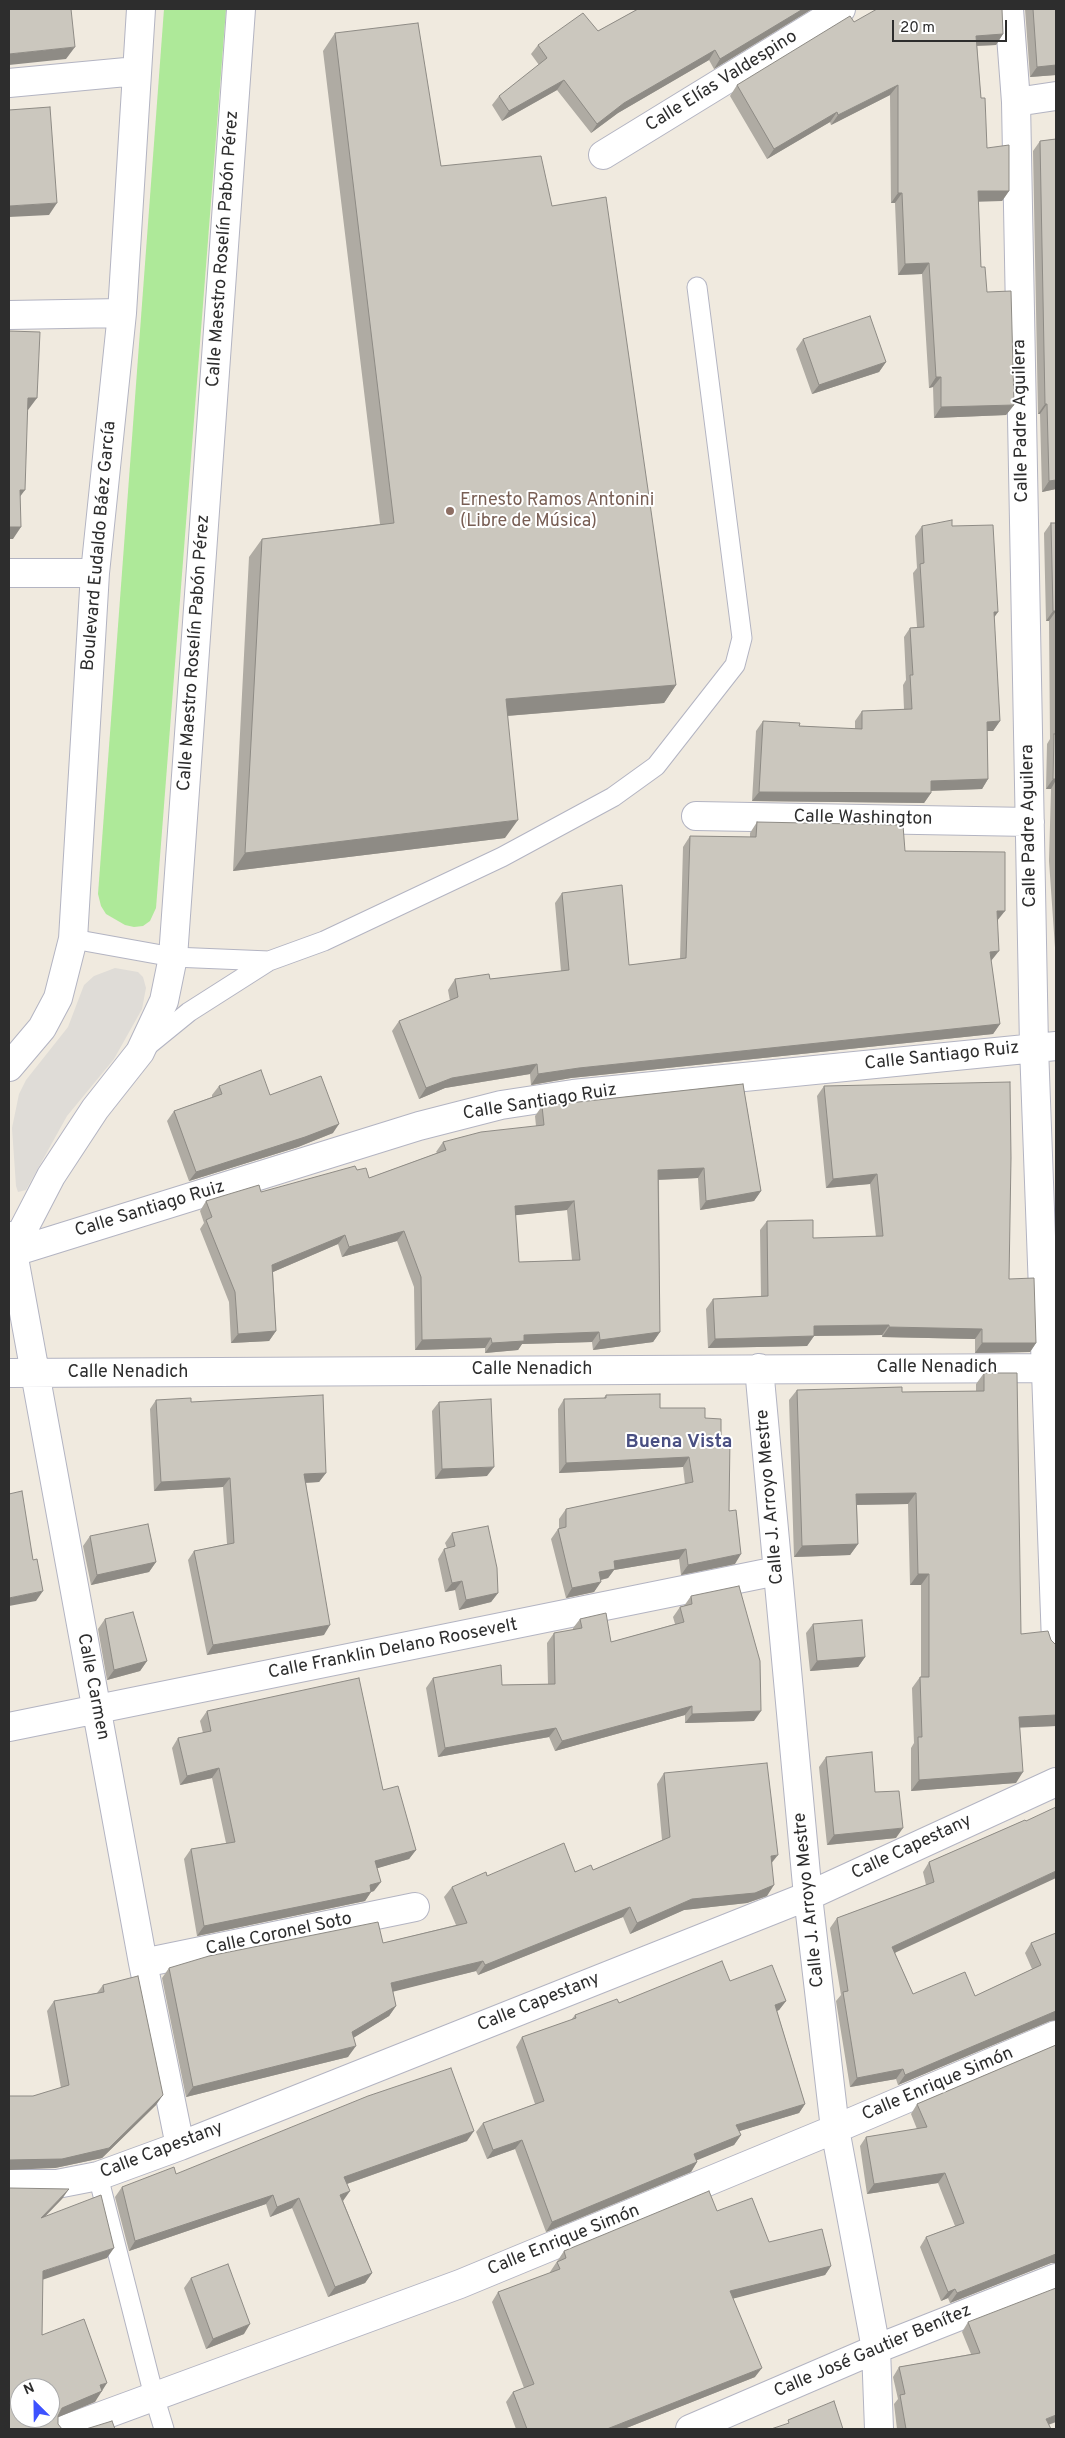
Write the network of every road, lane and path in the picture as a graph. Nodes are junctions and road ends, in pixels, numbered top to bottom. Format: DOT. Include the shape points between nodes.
graph roads {
  1 [pos="141,9"];
  2 [pos="241,9"];
  3 [pos="841,9"];
  4 [pos="1009,9"];
  5 [pos="137,70"];
  6 [pos="9,82"];
  7 [pos="1056,96"];
  8 [pos="1016,102"];
  9 [pos="603,155"];
  10 [pos="697,287"];
  11 [pos="122,313"];
  12 [pos="9,315"];
  13 [pos="9,573"];
  14 [pos="95,573"];
  15 [pos="696,816"];
  16 [pos="1030,822"];
  17 [pos="73,939"];
  18 [pos="174,957"];
  19 [pos="269,961"];
  20 [pos="1045,1047"];
  21 [pos="140,1052"];
  22 [pos="9,1066"];
  23 [pos="10,1240"];
  24 [pos="759,1368"];
  25 [pos="1050,1368"];
  26 [pos="21,1373"];
  27 [pos="778,1571"];
  28 [pos="1056,1642"];
  29 [pos="96,1710"];
  30 [pos="9,1727"];
  31 [pos="1056,1782"];
  32 [pos="808,1896"];
  33 [pos="415,1907"];
  34 [pos="143,1963"];
  35 [pos="1056,2035"];
  36 [pos="835,2129"];
  37 [pos="180,2146"];
  38 [pos="98,2176"];
  39 [pos="9,2184"];
  40 [pos="1056,2278"];
  41 [pos="876,2349"];
  42 [pos="154,2396"];
  43 [pos="66,2429"];
  44 [pos="164,2429"];
  45 [pos="690,2429"];
  46 [pos="879,2429"];
  1 -- 5 [label="street, Boulevard Eudaldo Báez García"];
  2 -- 18 [label="street, Calle Maestro Roselín Pabón Pérez"];
  3 -- 9 [label="street, Calle Elías Valdespino"];
  4 -- 8 [label="street, Calle Padre Aguilera"];
  5 -- 6 [label="street"];
  5 -- 11 [label="street, Boulevard Eudaldo Báez García"];
  7 -- 8 [label="street"];
  8 -- 16 [label="street, Calle Padre Aguilera"];
  10 -- 19 [label="lane" via="739,602 742,638 735,665 656,766 613,797 493,861 324,941"];
  11 -- 12 [label="street"];
  11 -- 14 [label="street, Boulevard Eudaldo Báez García"];
  13 -- 14 [label="street"];
  14 -- 17 [label="street, Boulevard Eudaldo Báez García"];
  15 -- 16 [label="street, Calle Washington"];
  16 -- 20 [label="street, Calle Padre Aguilera"];
  17 -- 18 [label="lane"];
  17 -- 22 [label="street, Boulevard Eudaldo Báez García" via="58,998 42,1028"];
  18 -- 19 [label="lane"];
  18 -- 21 [label="street, Calle Maestro Roselín Pabón Pérez" via="164,1001"];
  19 -- 21 [label="lane" via="189,1012"];
  20 -- 23 [label="street, Calle Santiago Ruiz" via="573,1094 501,1106"];
  20 -- 25 [label="street, Calle Padre Aguilera"];
  21 -- 23 [label="street, Calle Maestro Roselín Pabón Pérez" via="95,1109"];
  23 -- 26 [label="street, Calle Carmen" via="30,1335"];
  24 -- 25 [label="street, Calle Nenadich"];
  24 -- 26 [label="street, Calle Nenadich"];
  24 -- 27 [label="street, Calle J. Arroyo Mestre"];
  25 -- 28 [label="street, Calle Padre Aguilera"];
  26 -- 29 [label="street, Calle Carmen"];
  27 -- 29 [label="street, Calle Franklin Delano Roosevelt"];
  27 -- 32 [label="street, Calle J. Arroyo Mestre"];
  29 -- 30 [label="street, Calle Franklin Delano Roosevelt"];
  29 -- 34 [label="street, Calle Carmen"];
  31 -- 32 [label="street, Calle Capestany"];
  32 -- 36 [label="street, Calle J. Arroyo Mestre"];
  32 -- 37 [label="street, Calle Capestany"];
  33 -- 34 [label="street, Calle Coronel Soto"];
  34 -- 37 [label="street, Calle Carmen"];
  35 -- 36 [label="street, Calle Enrique Simón"];
  36 -- 41 [label="street, Calle J. Arroyo Mestre"];
  36 -- 42 [label="street, Calle Enrique Simón" via="460,2284"];
  37 -- 38 [label="street, Calle Capestany"];
  38 -- 39 [label="street, Calle Capestany" via="57,2184"];
  38 -- 42 [label="lane"];
  40 -- 41 [label="street, Calle José Gautier Benítez"];
  41 -- 45 [label="street, Calle José Gautier Benítez"];
  41 -- 46 [label="street, Calle J. Arroyo Mestre"];
  42 -- 43 [label="street, Calle Enrique Simón"];
  42 -- 44 [label="lane"];
}
